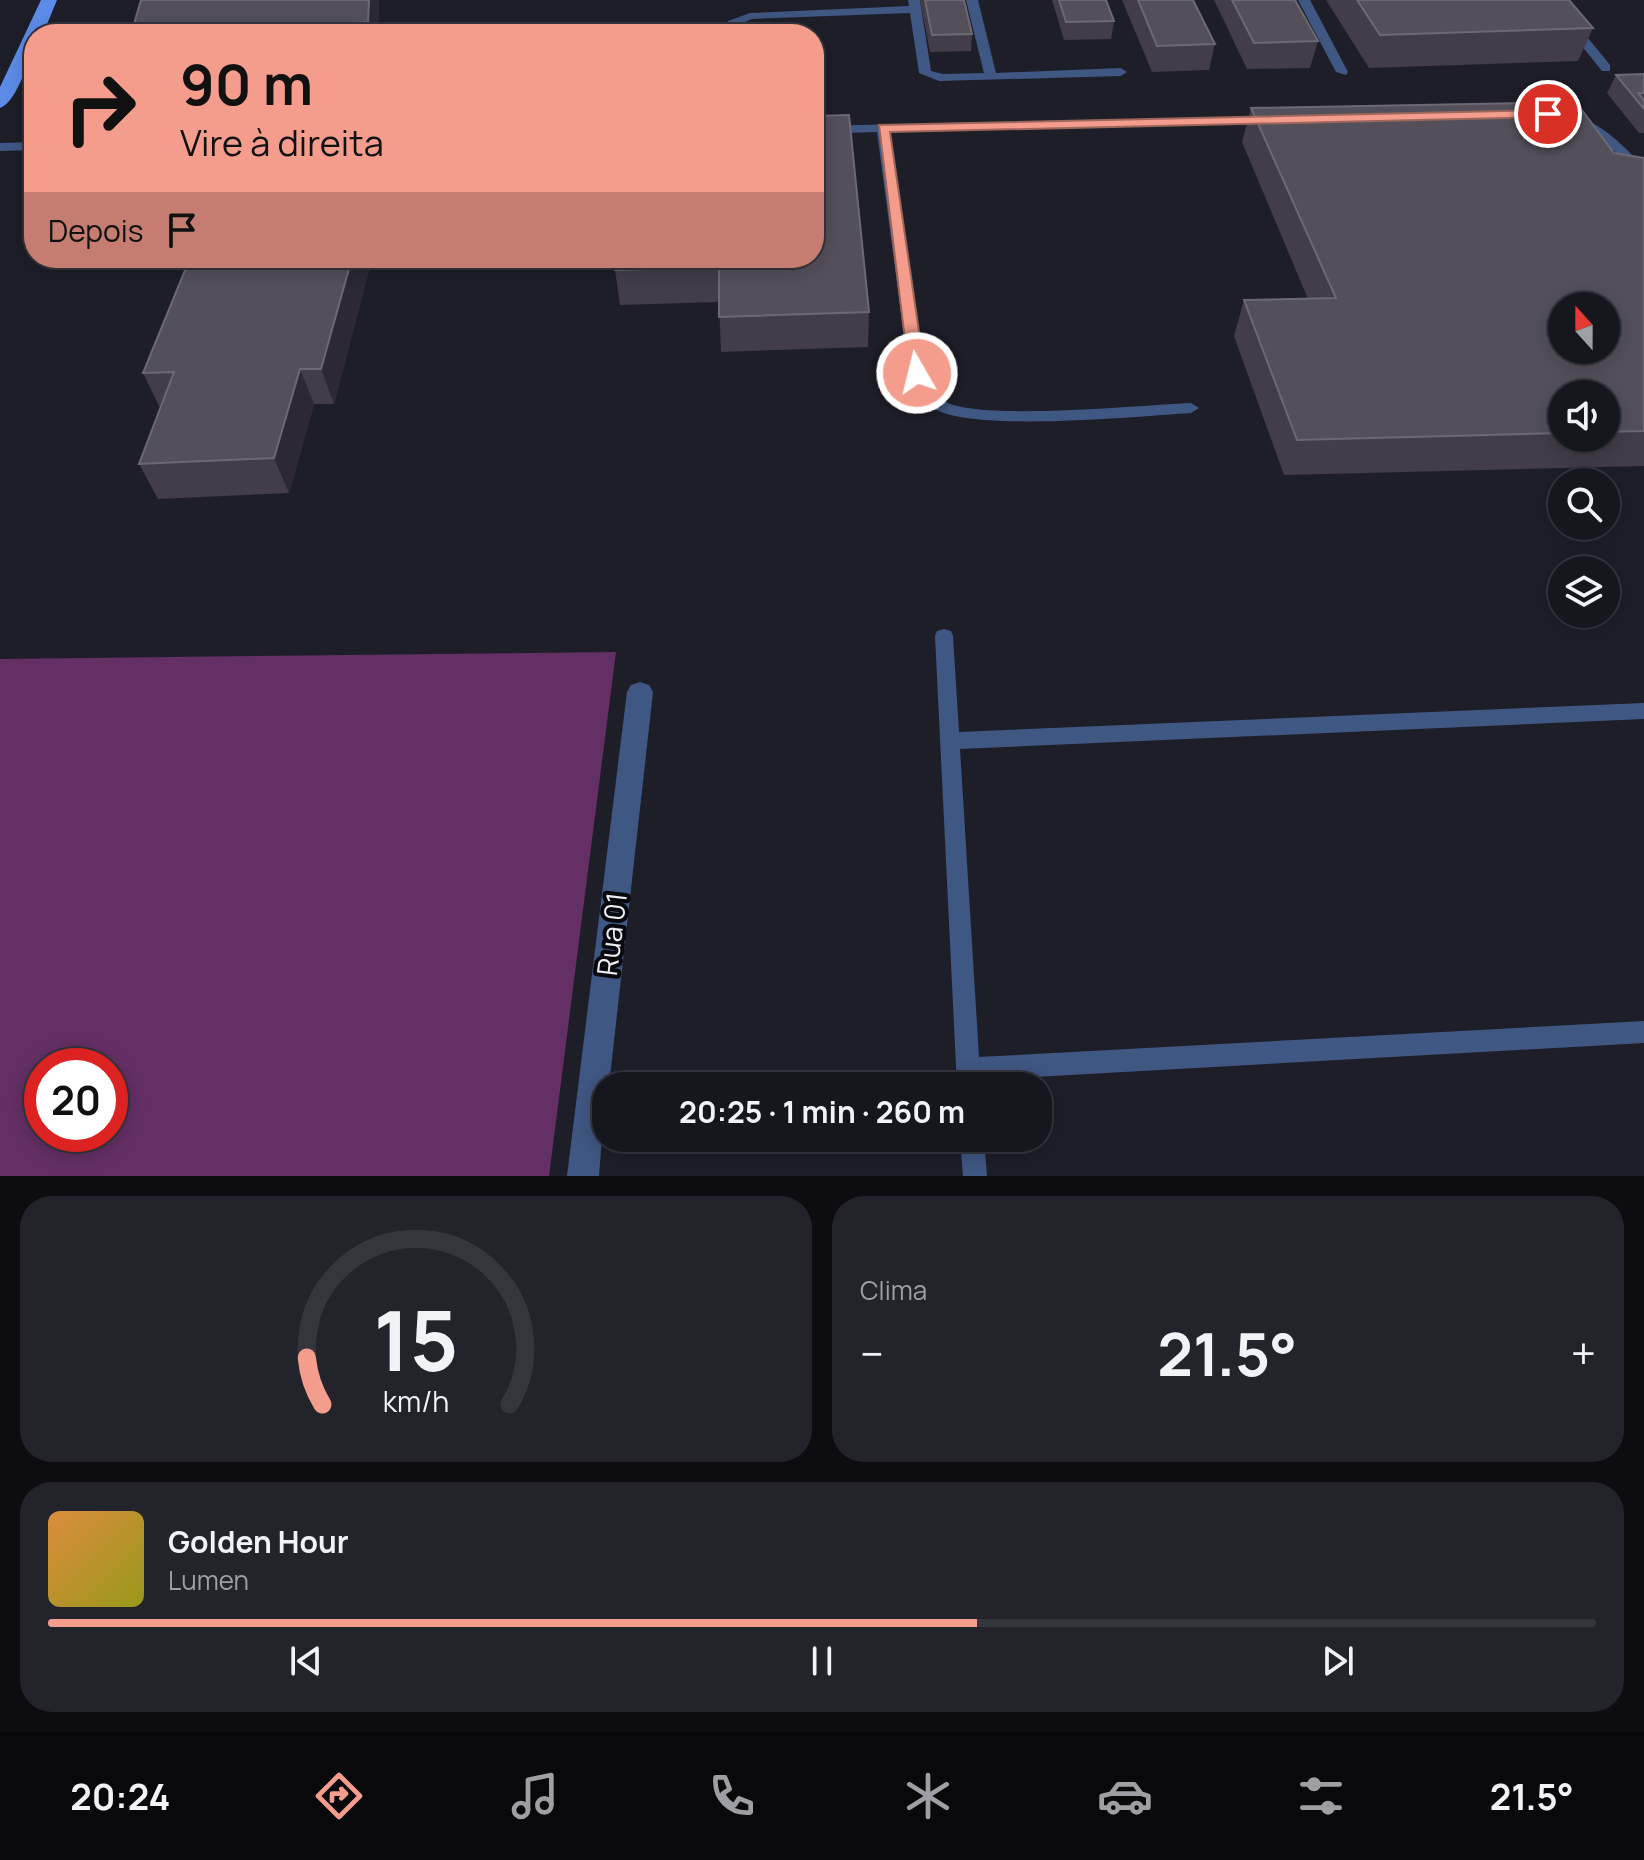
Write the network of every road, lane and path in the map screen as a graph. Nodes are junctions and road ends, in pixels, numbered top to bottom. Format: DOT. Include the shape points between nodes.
graph roads {
  1 [pos="49,0"];
  2 [pos="972,0"];
  3 [pos="1304,0"];
  4 [pos="1551,0"];
  5 [pos="915,5"];
  6 [pos="39,24"];
  7 [pos="732,24"];
  8 [pos="24,55"];
  9 [pos="1606,68"];
  10 [pos="1121,72"];
  11 [pos="1342,72"];
  12 [pos="991,77"];
  13 [pos="0,103"];
  14 [pos="1562,117"];
  15 [pos="1279,120"];
  16 [pos="883,128"];
  17 [pos="824,130"];
  18 [pos="24,146"];
  19 [pos="0,147"];
  20 [pos="1644,176"];
  21 [pos="1191,408"];
  22 [pos="944,636"];
  23 [pos="640,692"];
  24 [pos="1644,711"];
  25 [pos="950,741"];
  26 [pos="1644,1032"];
  27 [pos="969,1072"];
  28 [pos="1052,1072"];
  29 [pos="973,1152"];
  30 [pos="583,1176"];
  31 [pos="975,1176"];
  1 -- 6 [label="main road"];
  2 -- 12 [label="lane"];
  3 -- 11 [label="lane"];
  4 -- 9 [label="lane"];
  5 -- 7 [label="lane" via="750,16"];
  5 -- 12 [label="lane" via="925,73"];
  8 -- 13 [label="main road"];
  10 -- 12 [label="lane"];
  14 -- 20 [label="lane" via="1601,133"];
  15 -- 16 [label="lane"];
  16 -- 17 [label="lane"];
  16 -- 21 [label="lane" via="917,373 928,397 945,409 981,415"];
  18 -- 19 [label="lane"];
  22 -- 25 [label="lane"];
  23 -- 30 [label="street, Rua 01"];
  24 -- 25 [label="lane"];
  25 -- 27 [label="lane"];
  26 -- 28 [label="lane"];
  29 -- 31 [label="lane"];
}
